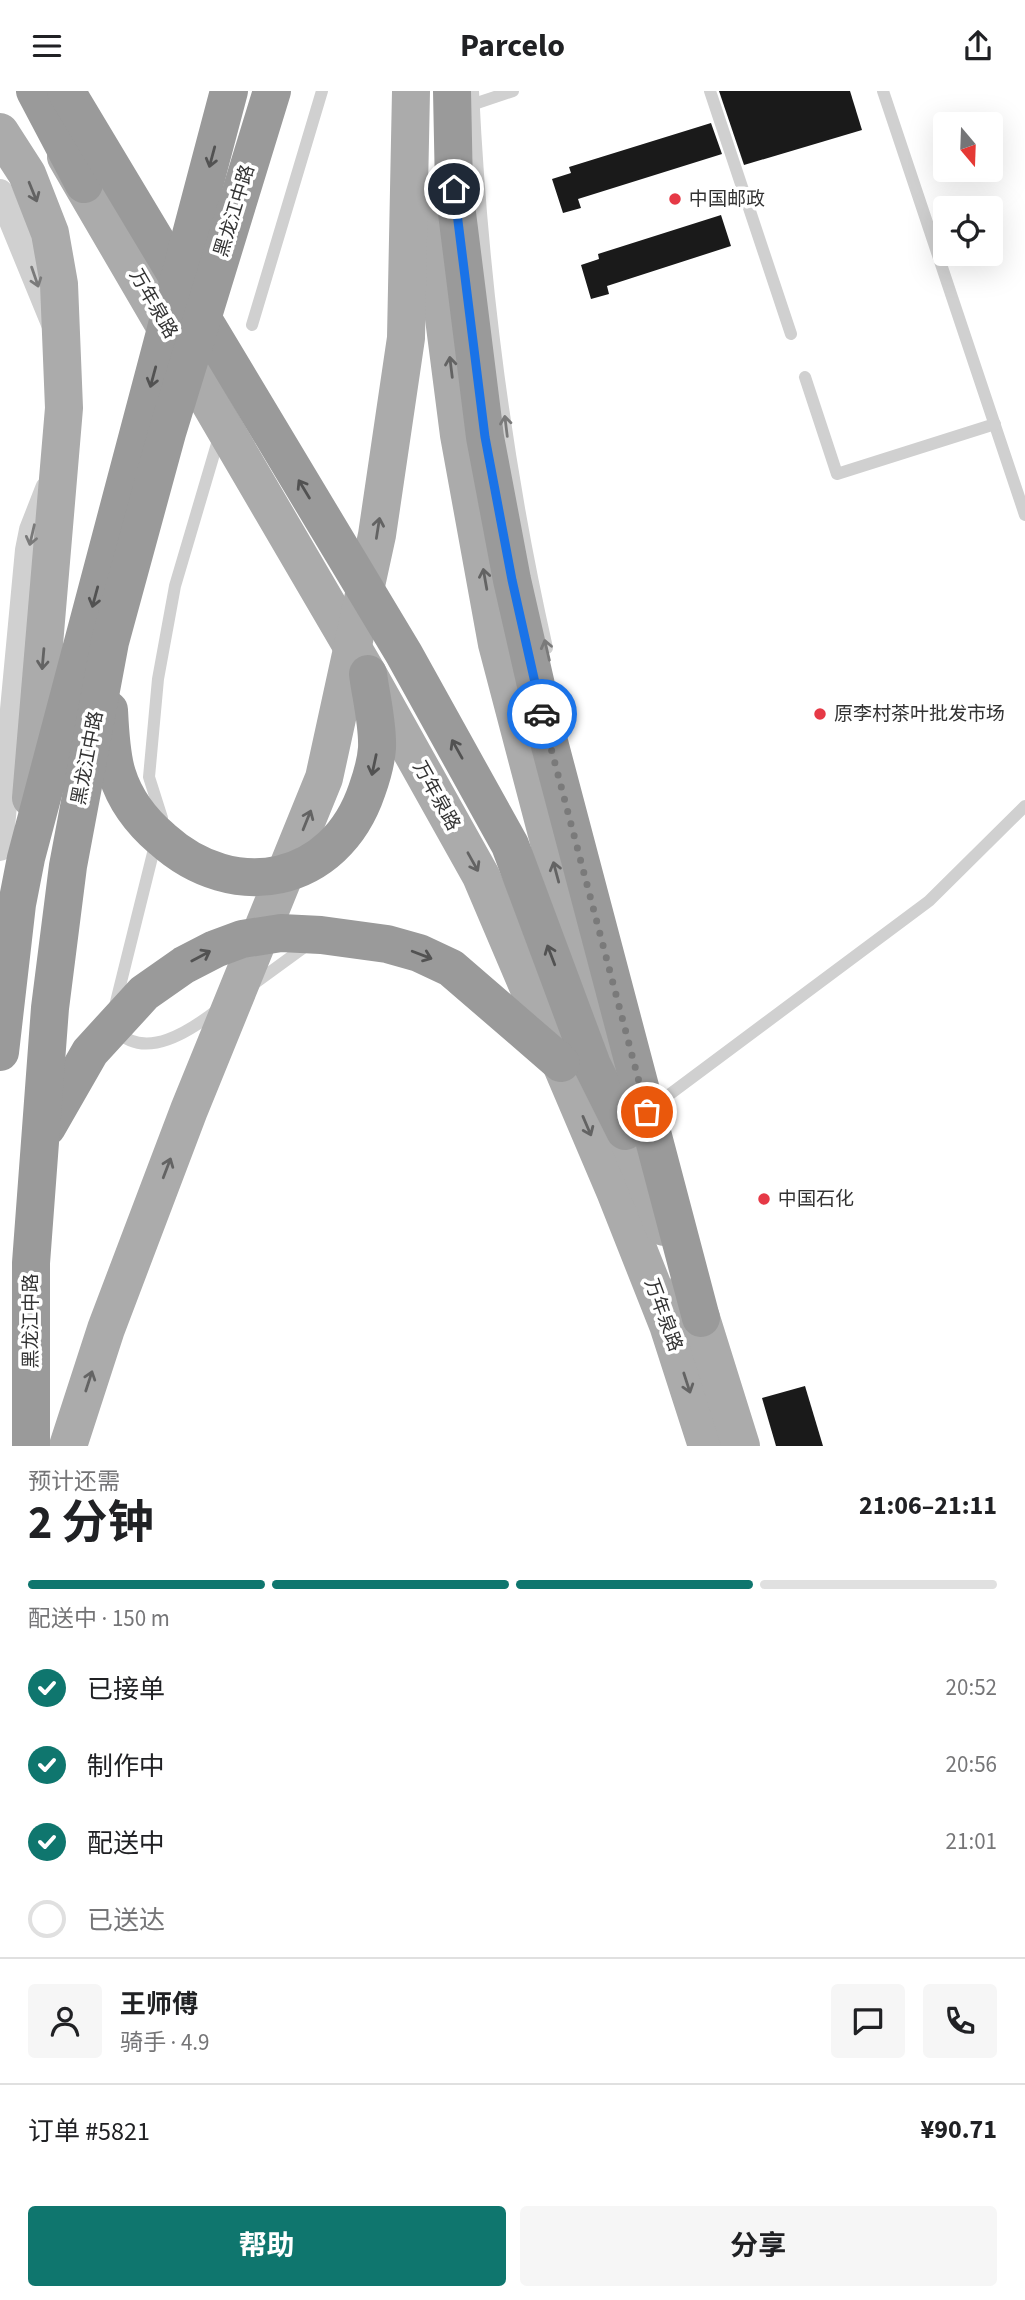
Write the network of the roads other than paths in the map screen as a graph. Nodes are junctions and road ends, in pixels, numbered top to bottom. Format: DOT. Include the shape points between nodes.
graph roads {
  1 [pos="22,91"];
  2 [pos="35,91"];
  3 [pos="66,91"];
  4 [pos="229,91"];
  5 [pos="272,91"];
  6 [pos="322,91"];
  7 [pos="412,91"];
  8 [pos="513,91"];
  9 [pos="710,91"];
  10 [pos="883,91"];
  11 [pos="466,95"];
  12 [pos="0,132"];
  13 [pos="84,184"];
  14 [pos="0,191"];
  15 [pos="252,325"];
  16 [pos="791,334"];
  17 [pos="805,377"];
  18 [pos="995,424"];
  19 [pos="219,437"];
  20 [pos="1025,515"];
  21 [pos="110,642"];
  22 [pos="551,665"];
  23 [pos="368,674"];
  24 [pos="1025,806"];
  25 [pos="13,853"];
  26 [pos="321,935"];
  27 [pos="626,979"];
  28 [pos="631,1051"];
  29 [pos="0,1052"];
  30 [pos="561,1063"];
  31 [pos="636,1121"];
  32 [pos="40,1141"];
  33 [pos="31,1446"];
  34 [pos="68,1446"];
  35 [pos="707,1446"];
  36 [pos="741,1446"];
  1 -- 13 [label="main road, 万年泉路"];
  2 -- 13 [label="highway"];
  31 -- 3 [label="highway, one-way" via="592,1065 510,845 404,654"];
  4 -- 25 [label="highway, 黑龙江中路, one-way"];
  5 -- 21 [label="highway, 黑龙江中路" via="167,433"];
  6 -- 15 [label="lane"];
  31 -- 7 [label="main road, 万年泉路, one-way" via="586,985 497,644 459,435"];
  34 -- 7 [label="main road, one-way" via="106,1329 189,1110 324,778 377,535 406,338"];
  8 -- 11 [label="lane"];
  9 -- 16 [label="lane"];
  10 -- 18 [label="lane"];
  22 -- 11 [label="lane, one-way" via="508,436"];
  11 -- 28 [label="highway" via="454,189 493,476 548,738"];
  12 -- 25 [label="main road, one-way" via="27,174 50,233 59,283 64,408"];
  13 -- 23 [label="main road, 万年泉路"];
  14 -- 25 [label="street, one-way" via="45,305 74,362 80,389 80,409 39,509 28,550"];
  17 -- 18 [label="lane" via="837,474"];
  18 -- 20 [label="lane"];
  19 -- 26 [label="lane" via="175,586 158,678 149,777 162,818 115,998 117,1031 136,1042 171,1039 195,1027"];
  23 -- 21 [label="highway, one-way" via="377,747 356,816 329,851 294,871 253,878 219,873 176,852 145,825 128,799 117,773 109,713"];
  21 -- 32 [label="highway, 黑龙江中路" via="68,866 50,1008"];
  23 -- 30 [label="main road, 万年泉路, one-way" via="481,876"];
  24 -- 31 [label="lane" via="929,901"];
  25 -- 29 [label="highway, 黑龙江中路" via="17,904"];
  26 -- 30 [label="highway, one-way" via="387,944 451,968"];
  32 -- 26 [label="highway, one-way" via="90,1052 144,993 184,965 242,939 281,933"];
  27 -- 28 [label="lane"];
  28 -- 31 [label="highway"];
  30 -- 35 [label="main road, 万年泉路, one-way" via="668,1325"];
  31 -- 36 [label="main road, 万年泉路"];
  32 -- 33 [label="highway, 黑龙江中路" via="32,1263"];
}
